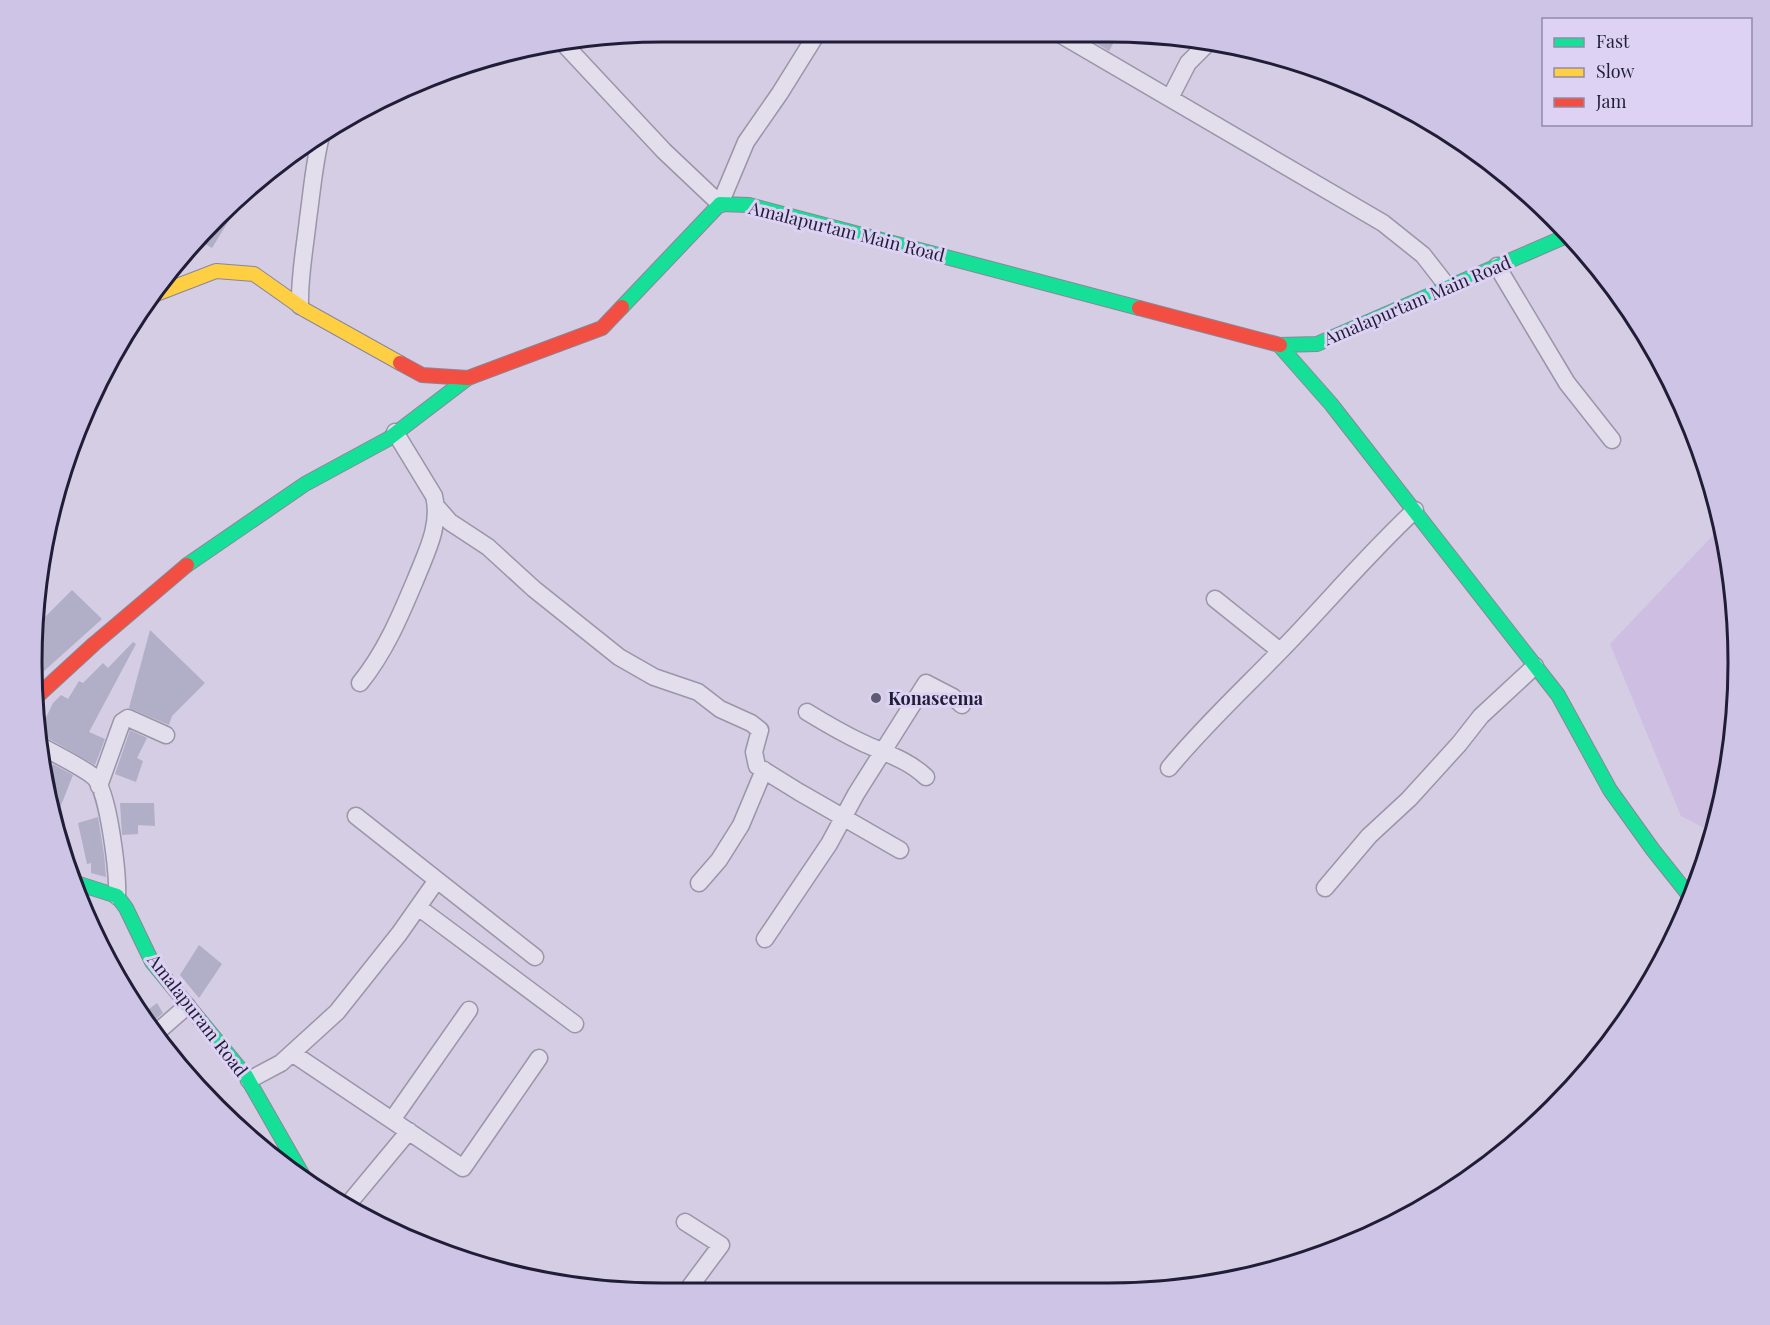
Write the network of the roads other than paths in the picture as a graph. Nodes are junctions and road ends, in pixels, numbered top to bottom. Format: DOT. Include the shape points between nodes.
graph roads {
  1 [pos="812,42"];
  2 [pos="1074,42"];
  3 [pos="569,49"];
  4 [pos="1202,49"];
  5 [pos="1170,98"];
  6 [pos="318,147"];
  7 [pos="720,204"];
  8 [pos="1560,239"];
  9 [pos="1497,266"];
  10 [pos="1448,287"];
  11 [pos="166,290"];
  12 [pos="300,306"];
  13 [pos="1279,345"];
  14 [pos="468,378"];
  15 [pos="395,432"];
  16 [pos="1612,440"];
  17 [pos="436,506"];
  18 [pos="1414,510"];
  19 [pos="1215,599"];
  20 [pos="1280,651"];
  21 [pos="1535,666"];
  22 [pos="360,683"];
  23 [pos="43,691"];
  24 [pos="962,705"];
  25 [pos="807,712"];
  26 [pos="166,735"];
  27 [pos="48,750"];
  28 [pos="884,750"];
  29 [pos="1169,768"];
  30 [pos="764,770"];
  31 [pos="926,777"];
  32 [pos="99,786"];
  33 [pos="356,816"];
  34 [pos="843,817"];
  35 [pos="900,850"];
  36 [pos="437,880"];
  37 [pos="699,883"];
  38 [pos="83,884"];
  39 [pos="1326,888"];
  40 [pos="1685,890"];
  41 [pos="117,896"];
  42 [pos="418,907"];
  43 [pos="765,939"];
  44 [pos="535,957"];
  45 [pos="187,1006"];
  46 [pos="469,1010"];
  47 [pos="575,1024"];
  48 [pos="162,1028"];
  49 [pos="292,1053"];
  50 [pos="539,1058"];
  51 [pos="249,1080"];
  52 [pos="392,1120"];
  53 [pos="409,1131"];
  54 [pos="296,1163"];
  55 [pos="352,1200"];
  56 [pos="685,1222"];
  57 [pos="693,1283"];
  1 -- 7 [label="street" via="746,142"];
  2 -- 5 [label="street"];
  3 -- 7 [label="street"];
  4 -- 5 [label="street" via="1188,63"];
  5 -- 10 [label="street" via="1383,223 1423,255"];
  6 -- 12 [label="street"];
  7 -- 13 [label="street, Amalapurtam Main Road" via="749,205"];
  7 -- 14 [label="street" via="602,328"];
  8 -- 9 [label="street, Amalapurtam Main Road"];
  9 -- 10 [label="street, Amalapurtam Main Road"];
  9 -- 16 [label="street" via="1567,383"];
  10 -- 13 [label="street, Amalapurtam Main Road" via="1317,344"];
  11 -- 12 [label="street" via="216,271 254,274"];
  12 -- 14 [label="street" via="422,375"];
  13 -- 18 [label="street"];
  14 -- 15 [label="street"];
  15 -- 17 [label="street" via="434,496"];
  15 -- 23 [label="street" via="305,484 185,566"];
  17 -- 22 [label="street" via="430,546 388,642"];
  17 -- 30 [label="street" via="450,522 488,547 619,657 654,677 698,692 760,730 754,752 757,766"];
  18 -- 20 [label="street"];
  18 -- 21 [label="street"];
  19 -- 20 [label="street"];
  20 -- 29 [label="street"];
  21 -- 39 [label="street" via="1481,716"];
  21 -- 40 [label="street" via="1558,695 1610,790"];
  24 -- 28 [label="street" via="926,683"];
  25 -- 28 [label="street" via="852,738"];
  26 -- 32 [label="street" via="128,718 122,722"];
  27 -- 32 [label="street" via="95,778"];
  28 -- 31 [label="street"];
  28 -- 34 [label="street"];
  30 -- 34 [label="street"];
  30 -- 37 [label="street" via="741,825"];
  32 -- 41 [label="street" via="118,877"];
  33 -- 36 [label="street"];
  34 -- 35 [label="street"];
  34 -- 43 [label="street" via="830,844"];
  36 -- 42 [label="street"];
  36 -- 44 [label="street"];
  38 -- 41 [label="street"];
  41 -- 45 [label="street, Amalapuram Road" via="152,962"];
  42 -- 47 [label="street"];
  42 -- 49 [label="street" via="337,1012"];
  45 -- 48 [label="street"];
  45 -- 51 [label="street, Amalapuram Road"];
  46 -- 52 [label="street"];
  49 -- 51 [label="street"];
  49 -- 52 [label="street"];
  50 -- 53 [label="street" via="463,1168"];
  51 -- 54 [label="street, Amalapuram Road"];
  52 -- 53 [label="street"];
  53 -- 55 [label="street"];
  56 -- 57 [label="street" via="721,1245"];
}
